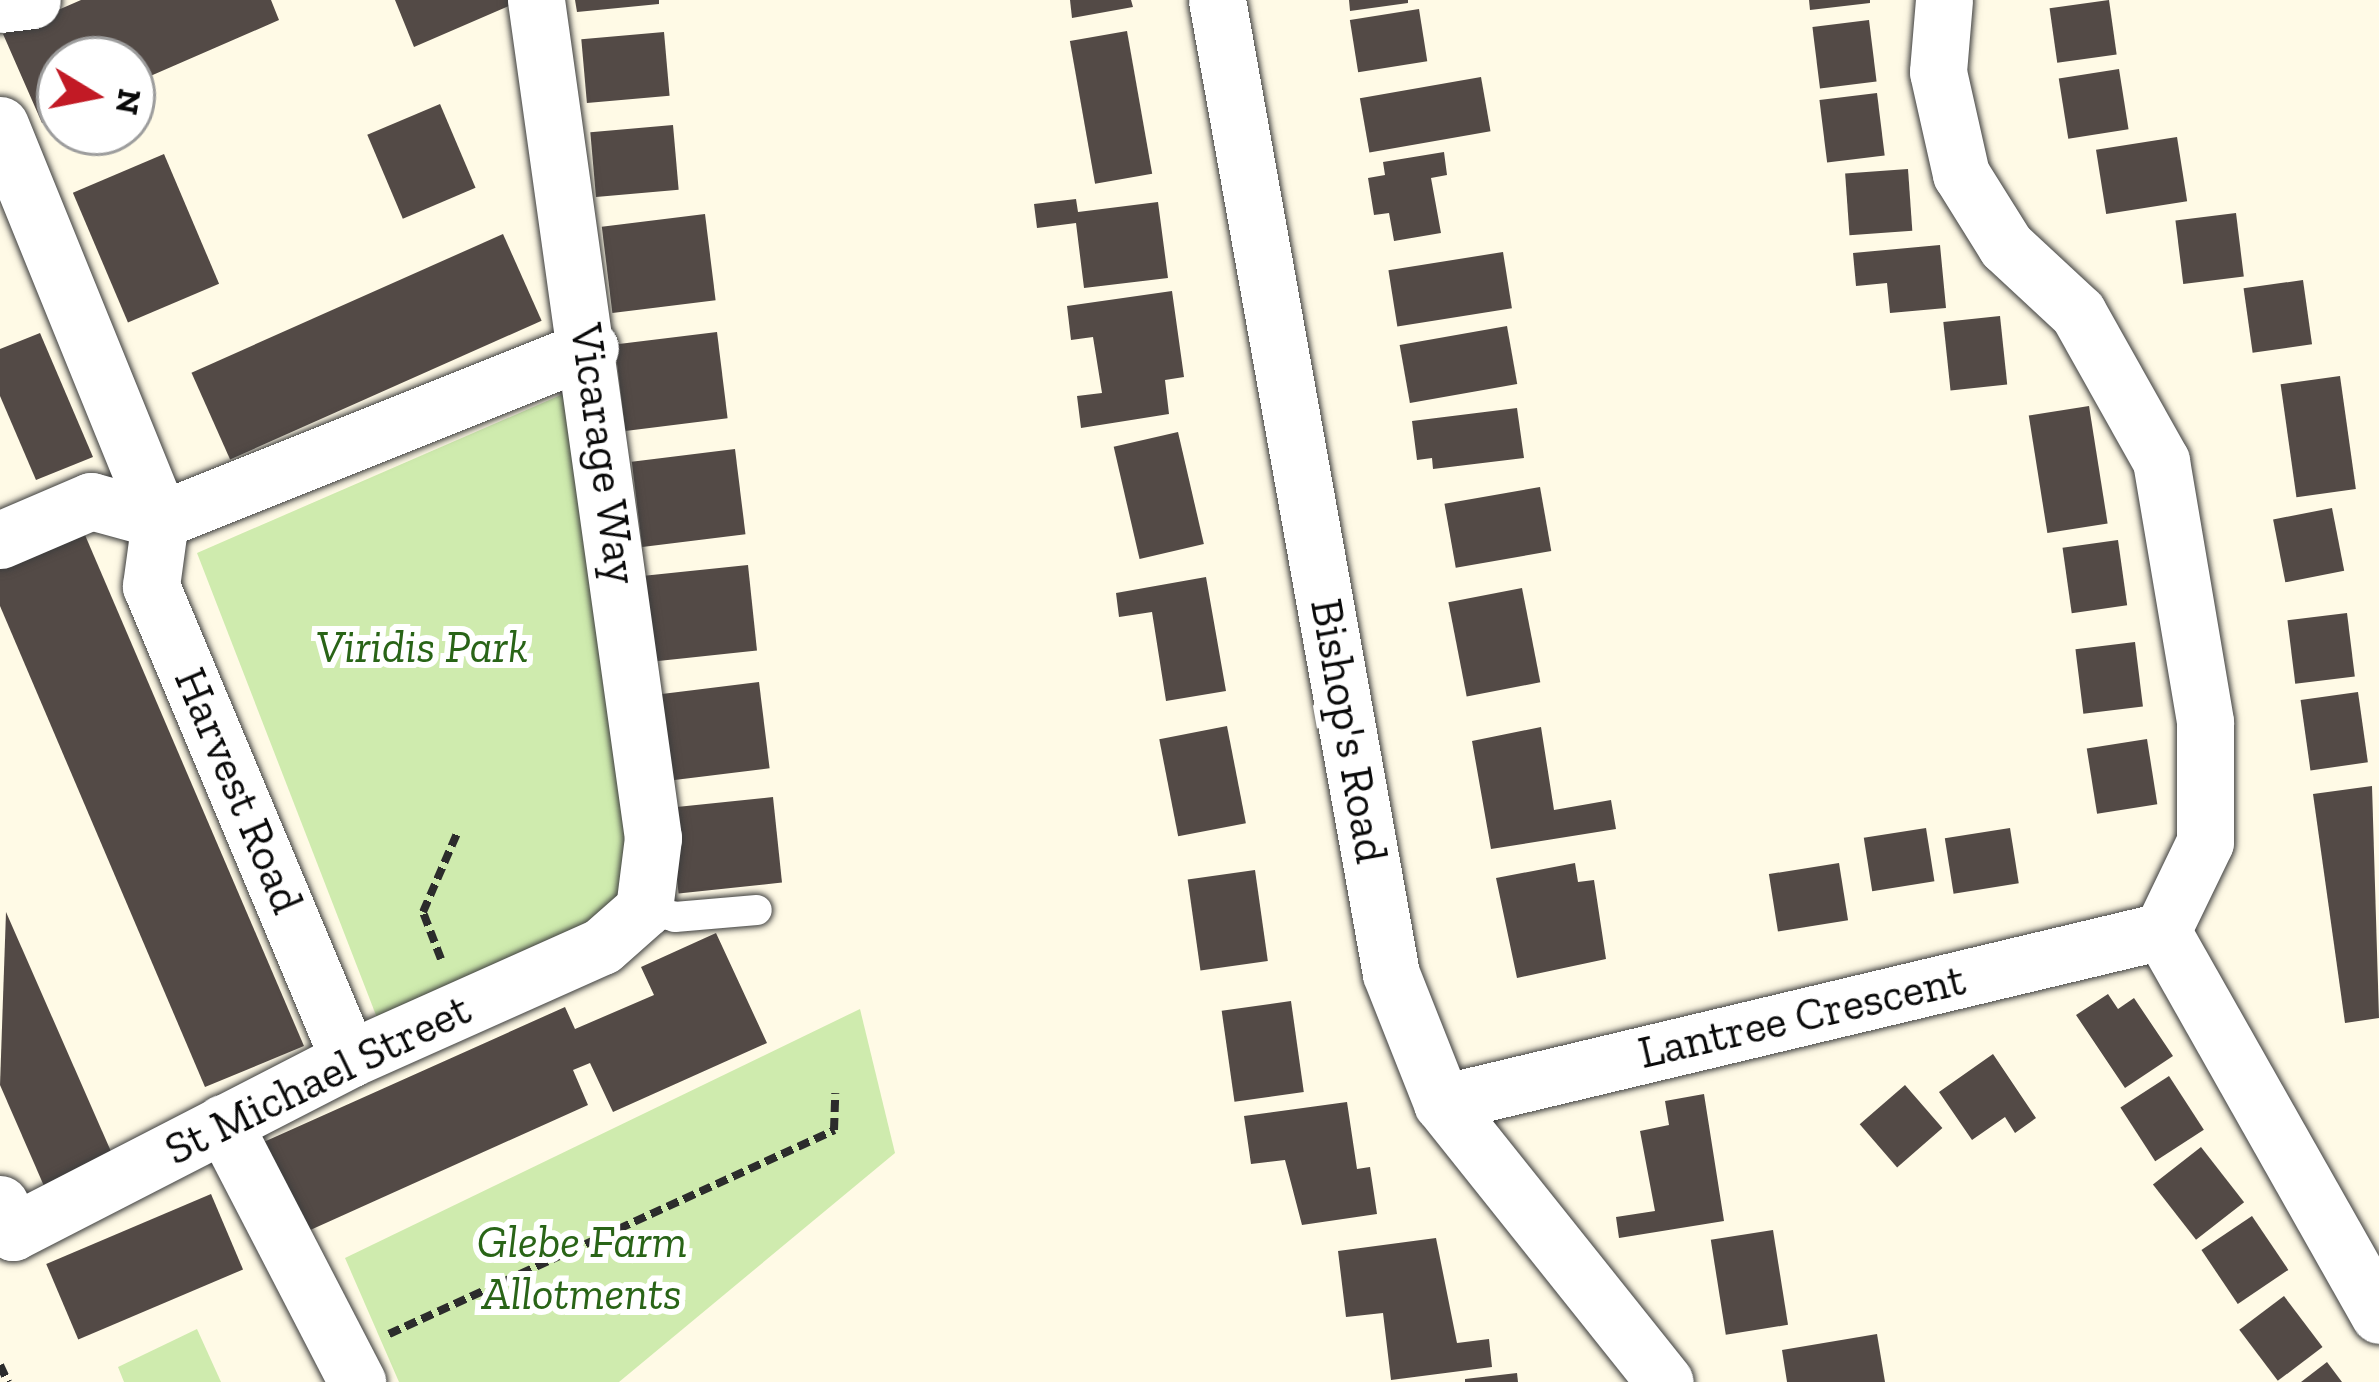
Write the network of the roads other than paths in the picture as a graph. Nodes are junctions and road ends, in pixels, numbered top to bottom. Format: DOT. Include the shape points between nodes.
graph roads {
  1 [pos="32,0"];
  2 [pos="536,0"];
  3 [pos="1217,0"];
  4 [pos="1944,0"];
  5 [pos="0,4"];
  6 [pos="0,125"];
  7 [pos="590,348"];
  8 [pos="160,520"];
  9 [pos="0,540"];
  10 [pos="644,909"];
  11 [pos="757,910"];
  12 [pos="2162,931"];
  13 [pos="349,1059"];
  14 [pos="1442,1102"];
  15 [pos="223,1123"];
  16 [pos="0,1204"];
  17 [pos="2379,1315"];
  18 [pos="351,1368"];
  19 [pos="1665,1382"];
  1 -- 5 [label="street"];
  2 -- 7 [label="street, Vicarage Way"];
  3 -- 14 [label="street, Bishop's Road" via="1391,974"];
  4 -- 12 [label="street" via="1938,72 1961,174 2006,246 2078,313 2161,461 2205,722 2205,842"];
  6 -- 8 [label="street, Harvest Road"];
  7 -- 8 [label="street"];
  7 -- 10 [label="street, Vicarage Way" via="653,838"];
  8 -- 9 [label="street" via="91,501"];
  8 -- 13 [label="street, Harvest Road" via="151,586"];
  10 -- 11 [label="lane" via="675,917"];
  10 -- 13 [label="street, St Michael Street" via="602,946"];
  12 -- 14 [label="street, Lantree Crescent"];
  12 -- 17 [label="street"];
  13 -- 15 [label="street, St Michael Street"];
  14 -- 19 [label="street, Bishop's Road"];
  15 -- 16 [label="street, St Michael Street" via="13,1232"];
  15 -- 18 [label="street"];
}
